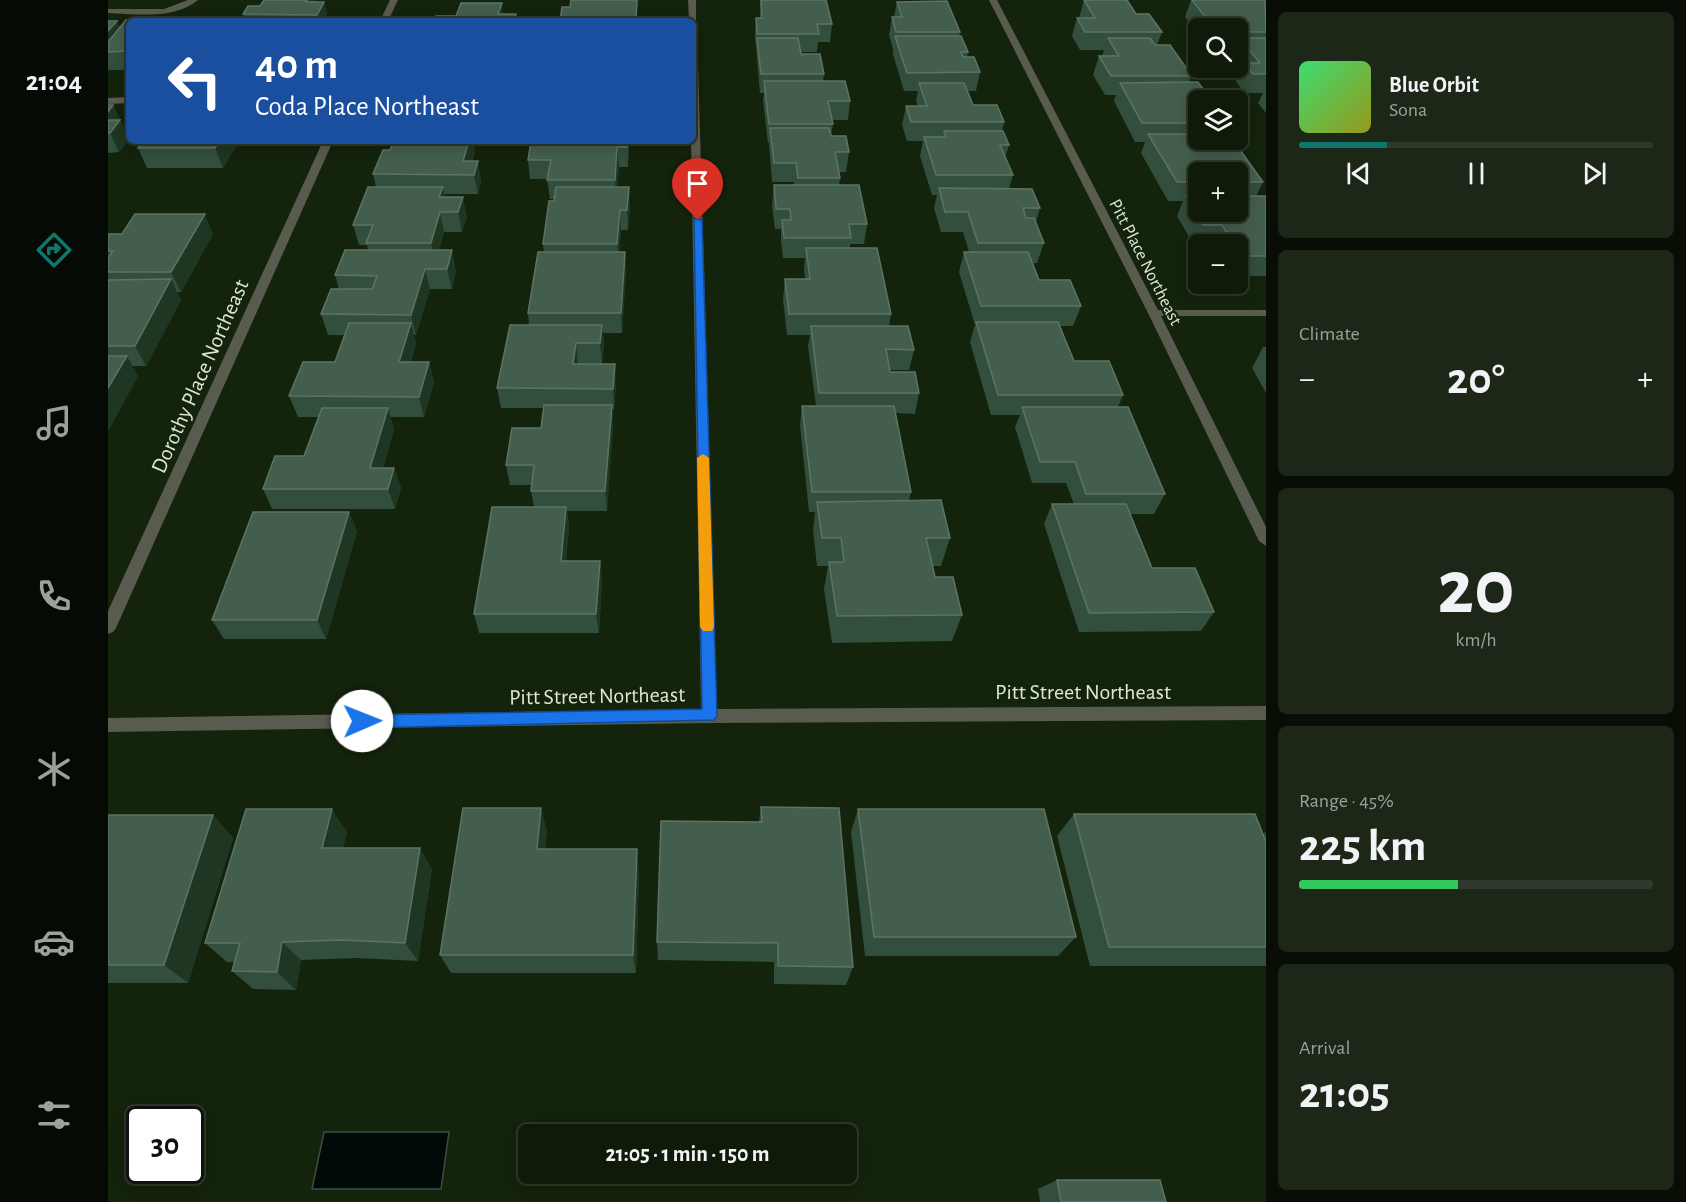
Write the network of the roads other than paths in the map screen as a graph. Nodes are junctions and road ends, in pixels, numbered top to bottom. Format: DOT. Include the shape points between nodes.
graph roads {
  1 [pos="194,0"];
  2 [pos="394,0"];
  3 [pos="692,0"];
  4 [pos="993,0"];
  5 [pos="108,11"];
  6 [pos="385,18"];
  7 [pos="693,18"];
  8 [pos="108,100"];
  9 [pos="126,100"];
  10 [pos="327,144"];
  11 [pos="696,144"];
  12 [pos="1154,313"];
  13 [pos="1266,314"];
  14 [pos="1266,542"];
  15 [pos="108,628"];
  16 [pos="1266,713"];
  17 [pos="709,716"];
  18 [pos="108,725"];
  1 -- 5 [label="street" via="166,11"];
  2 -- 6 [label="street"];
  3 -- 7 [label="street"];
  4 -- 12 [label="street, Pitt Place Northeast"];
  8 -- 9 [label="street"];
  10 -- 15 [label="street, Dorothy Place Northeast"];
  11 -- 17 [label="street"];
  12 -- 13 [label="street"];
  12 -- 14 [label="street, Pitt Place Northeast"];
  16 -- 17 [label="street, Pitt Street Northeast"];
  17 -- 18 [label="street, Pitt Street Northeast"];
}
